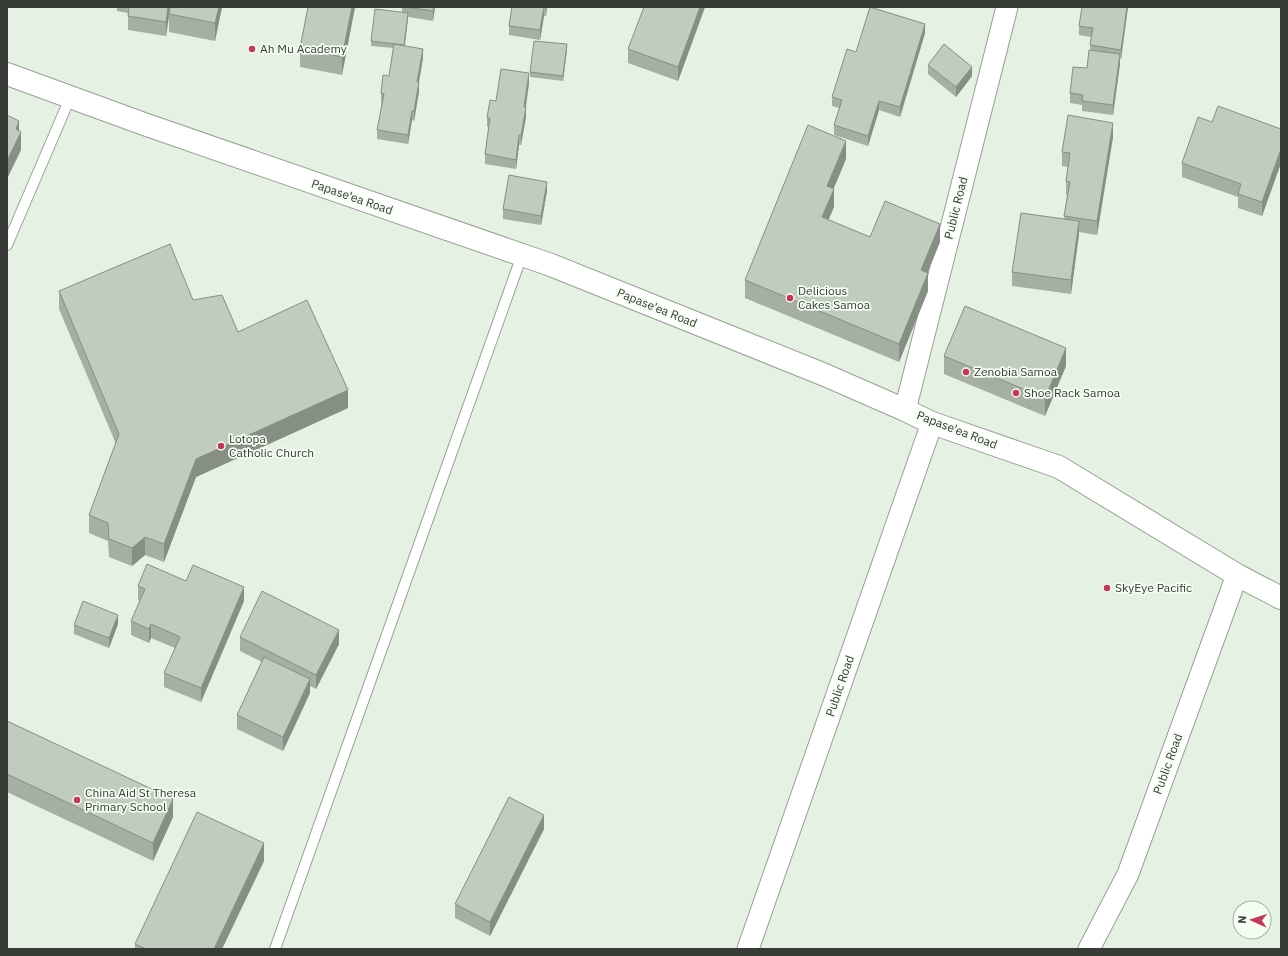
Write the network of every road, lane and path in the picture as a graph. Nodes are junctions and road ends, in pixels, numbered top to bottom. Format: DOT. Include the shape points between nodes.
graph roads {
  1 [pos="1007,7"];
  2 [pos="7,74"];
  3 [pos="70,98"];
  4 [pos="7,245"];
  5 [pos="522,255"];
  6 [pos="905,410"];
  7 [pos="932,423"];
  8 [pos="1237,575"];
  9 [pos="1281,598"];
  10 [pos="275,949"];
  11 [pos="748,949"];
  12 [pos="1089,949"];
  1 -- 6 [label="street, Public Road"];
  2 -- 3 [label="main road, Papase'ea Road"];
  3 -- 4 [label="lane"];
  3 -- 5 [label="main road, Papase'ea Road"];
  5 -- 6 [label="main road, Papase'ea Road" via="810,369"];
  5 -- 10 [label="lane"];
  6 -- 7 [label="main road, Papase'ea Road"];
  7 -- 8 [label="main road, Papase'ea Road" via="1059,467"];
  7 -- 11 [label="street, Public Road"];
  8 -- 9 [label="main road, Papase'ea Road"];
  8 -- 12 [label="street, Public Road" via="1128,874"];
}
